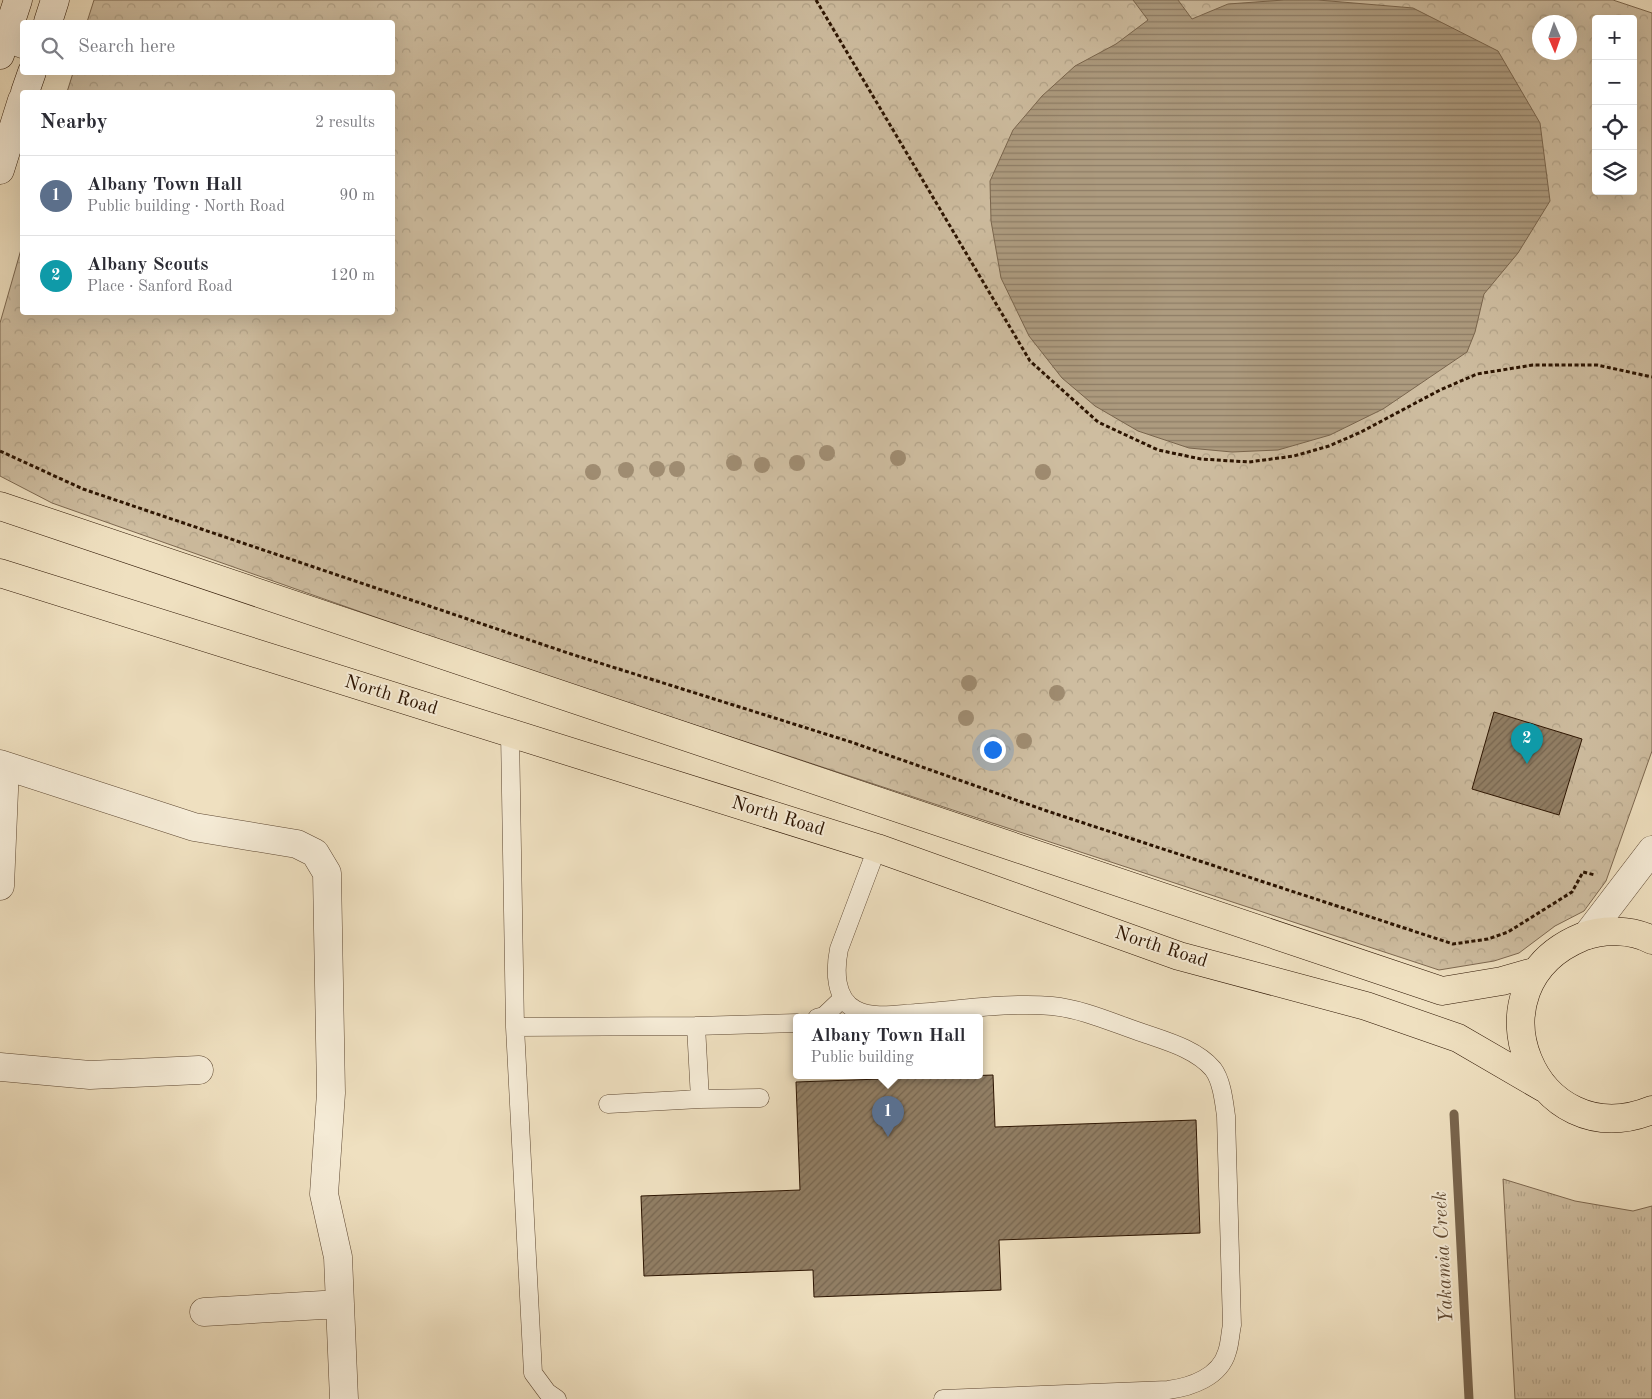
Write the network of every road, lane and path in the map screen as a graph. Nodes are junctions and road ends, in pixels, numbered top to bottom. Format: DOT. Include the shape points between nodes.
graph roads {
  1 [pos="18,0"];
  2 [pos="55,0"];
  3 [pos="816,0"];
  4 [pos="49,20"];
  5 [pos="7,47"];
  6 [pos="31,75"];
  7 [pos="26,90"];
  8 [pos="20,106"];
  9 [pos="0,170"];
  10 [pos="1652,377"];
  11 [pos="0,452"];
  12 [pos="0,506"];
  13 [pos="0,573"];
  14 [pos="510,733"];
  15 [pos="2,765"];
  16 [pos="877,848"];
  17 [pos="1652,854"];
  18 [pos="1629,881"];
  19 [pos="0,886"];
  20 [pos="1587,935"];
  21 [pos="1652,940"];
  22 [pos="1537,971"];
  23 [pos="843,998"];
  24 [pos="826,1014"];
  25 [pos="877,1014"];
  26 [pos="899,1014"];
  27 [pos="793,1023"];
  28 [pos="696,1026"];
  29 [pos="515,1027"];
  30 [pos="0,1067"];
  31 [pos="199,1070"];
  32 [pos="1544,1088"];
  33 [pos="760,1098"];
  34 [pos="700,1099"];
  35 [pos="608,1104"];
  36 [pos="1648,1114"];
  37 [pos="340,1304"];
  38 [pos="204,1312"];
  39 [pos="344,1399"];
  40 [pos="557,1399"];
  41 [pos="943,1399"];
  1 -- 5 [label="street"];
  2 -- 4 [label="street"];
  3 -- 10 [label="path" via="1030,361 1098,422 1158,450 1201,459 1249,462 1294,456 1361,432 1477,374 1533,365 1597,365"];
  6 -- 7 [label="street"];
  8 -- 9 [label="street"];
  11 -- 18 [label="path" via="83,489 570,654 851,742 1047,811 1453,944 1488,939 1508,932 1572,892 1583,872"];
  12 -- 22 [label="main road" via="1442,991 1502,981"];
  13 -- 14 [label="main road, North Road"];
  14 -- 16 [label="main road, North Road"];
  14 -- 29 [label="lane"];
  15 -- 19 [label="street"];
  15 -- 37 [label="street" via="194,827 289,842 315,853 327,873 331,1093 324,1194 338,1258"];
  16 -- 23 [label="lane" via="839,949 836,978"];
  16 -- 32 [label="main road, North Road" via="1179,956 1366,1006 1458,1038"];
  17 -- 18 [label="street"];
  18 -- 20 [label="street"];
  20 -- 21 [label="main road" via="1622,932"];
  20 -- 22 [label="main road" via="1550,955"];
  22 -- 32 [label="main road" via="1521,1010 1520,1031 1526,1058"];
  23 -- 24 [label="lane"];
  23 -- 25 [label="lane" via="856,1010"];
  26 -- 41 [label="lane" via="1032,1006 1074,1010 1172,1043 1199,1057 1214,1070 1226,1116 1232,1325 1227,1353 1219,1367 1202,1381 1168,1390"];
  27 -- 28 [label="lane"];
  28 -- 29 [label="lane"];
  28 -- 34 [label="lane"];
  29 -- 40 [label="lane" via="533,1373 547,1392"];
  30 -- 31 [label="street" via="90,1075"];
  32 -- 36 [label="main road" via="1578,1112 1598,1117"];
  33 -- 34 [label="lane"];
  34 -- 35 [label="lane"];
  37 -- 38 [label="street"];
  37 -- 39 [label="street"];
}
